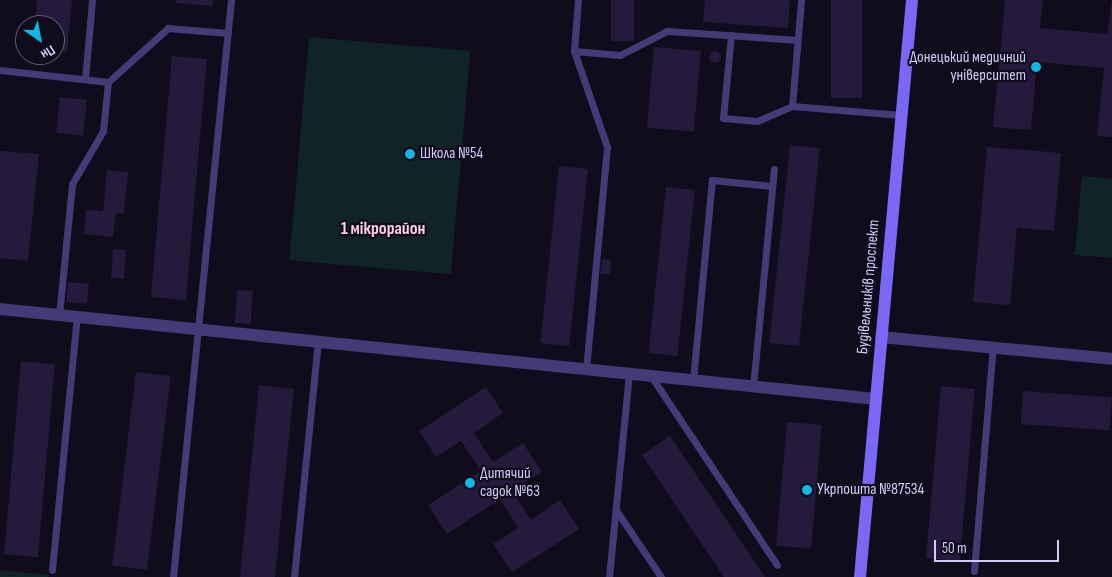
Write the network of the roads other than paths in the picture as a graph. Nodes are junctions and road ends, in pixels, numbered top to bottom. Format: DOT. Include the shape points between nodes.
graph roads {
  1 [pos="92,0"];
  2 [pos="231,0"];
  3 [pos="578,0"];
  4 [pos="801,0"];
  5 [pos="912,0"];
  6 [pos="228,33"];
  7 [pos="731,35"];
  8 [pos="798,40"];
  9 [pos="574,51"];
  10 [pos="0,70"];
  11 [pos="85,79"];
  12 [pos="108,82"];
  13 [pos="792,106"];
  14 [pos="901,115"];
  15 [pos="774,169"];
  16 [pos="772,186"];
  17 [pos="0,309"];
  18 [pos="59,315"];
  19 [pos="77,316"];
  20 [pos="200,329"];
  21 [pos="881,336"];
  22 [pos="318,342"];
  23 [pos="993,347"];
  24 [pos="1112,359"];
  25 [pos="586,369"];
  26 [pos="629,374"];
  27 [pos="650,376"];
  28 [pos="693,380"];
  29 [pos="753,387"];
  30 [pos="875,399"];
  31 [pos="616,510"];
  32 [pos="777,565"];
  33 [pos="52,570"];
  34 [pos="974,572"];
  35 [pos="173,577"];
  36 [pos="294,577"];
  37 [pos="609,577"];
  38 [pos="661,577"];
  39 [pos="860,577"];
  1 -- 11 [label="lane"];
  2 -- 6 [label="lane"];
  3 -- 9 [label="lane"];
  4 -- 8 [label="lane"];
  5 -- 14 [label="main road, Будівельників проспект"];
  6 -- 12 [label="lane" via="168,28"];
  6 -- 20 [label="lane"];
  7 -- 8 [label="lane"];
  7 -- 9 [label="lane" via="667,31 620,55"];
  7 -- 13 [label="lane" via="723,118 757,121"];
  8 -- 13 [label="lane"];
  9 -- 25 [label="lane" via="608,147"];
  10 -- 11 [label="lane"];
  11 -- 12 [label="lane"];
  12 -- 18 [label="lane" via="103,131 72,184"];
  13 -- 14 [label="lane"];
  14 -- 21 [label="main road, Будівельників проспект"];
  15 -- 16 [label="lane"];
  16 -- 28 [label="lane" via="712,180"];
  16 -- 29 [label="lane"];
  17 -- 18 [label="street"];
  18 -- 19 [label="street"];
  19 -- 20 [label="street"];
  19 -- 33 [label="lane"];
  20 -- 22 [label="street"];
  20 -- 35 [label="lane"];
  21 -- 23 [label="street"];
  21 -- 30 [label="main road, Будівельників проспект"];
  22 -- 25 [label="street"];
  22 -- 36 [label="lane"];
  23 -- 24 [label="street"];
  23 -- 34 [label="lane"];
  25 -- 26 [label="street"];
  26 -- 27 [label="street"];
  26 -- 31 [label="lane"];
  27 -- 28 [label="street"];
  27 -- 32 [label="lane"];
  28 -- 29 [label="street"];
  29 -- 30 [label="street"];
  30 -- 39 [label="main road, Будівельників проспект"];
  31 -- 37 [label="lane"];
  31 -- 38 [label="lane"];
}
